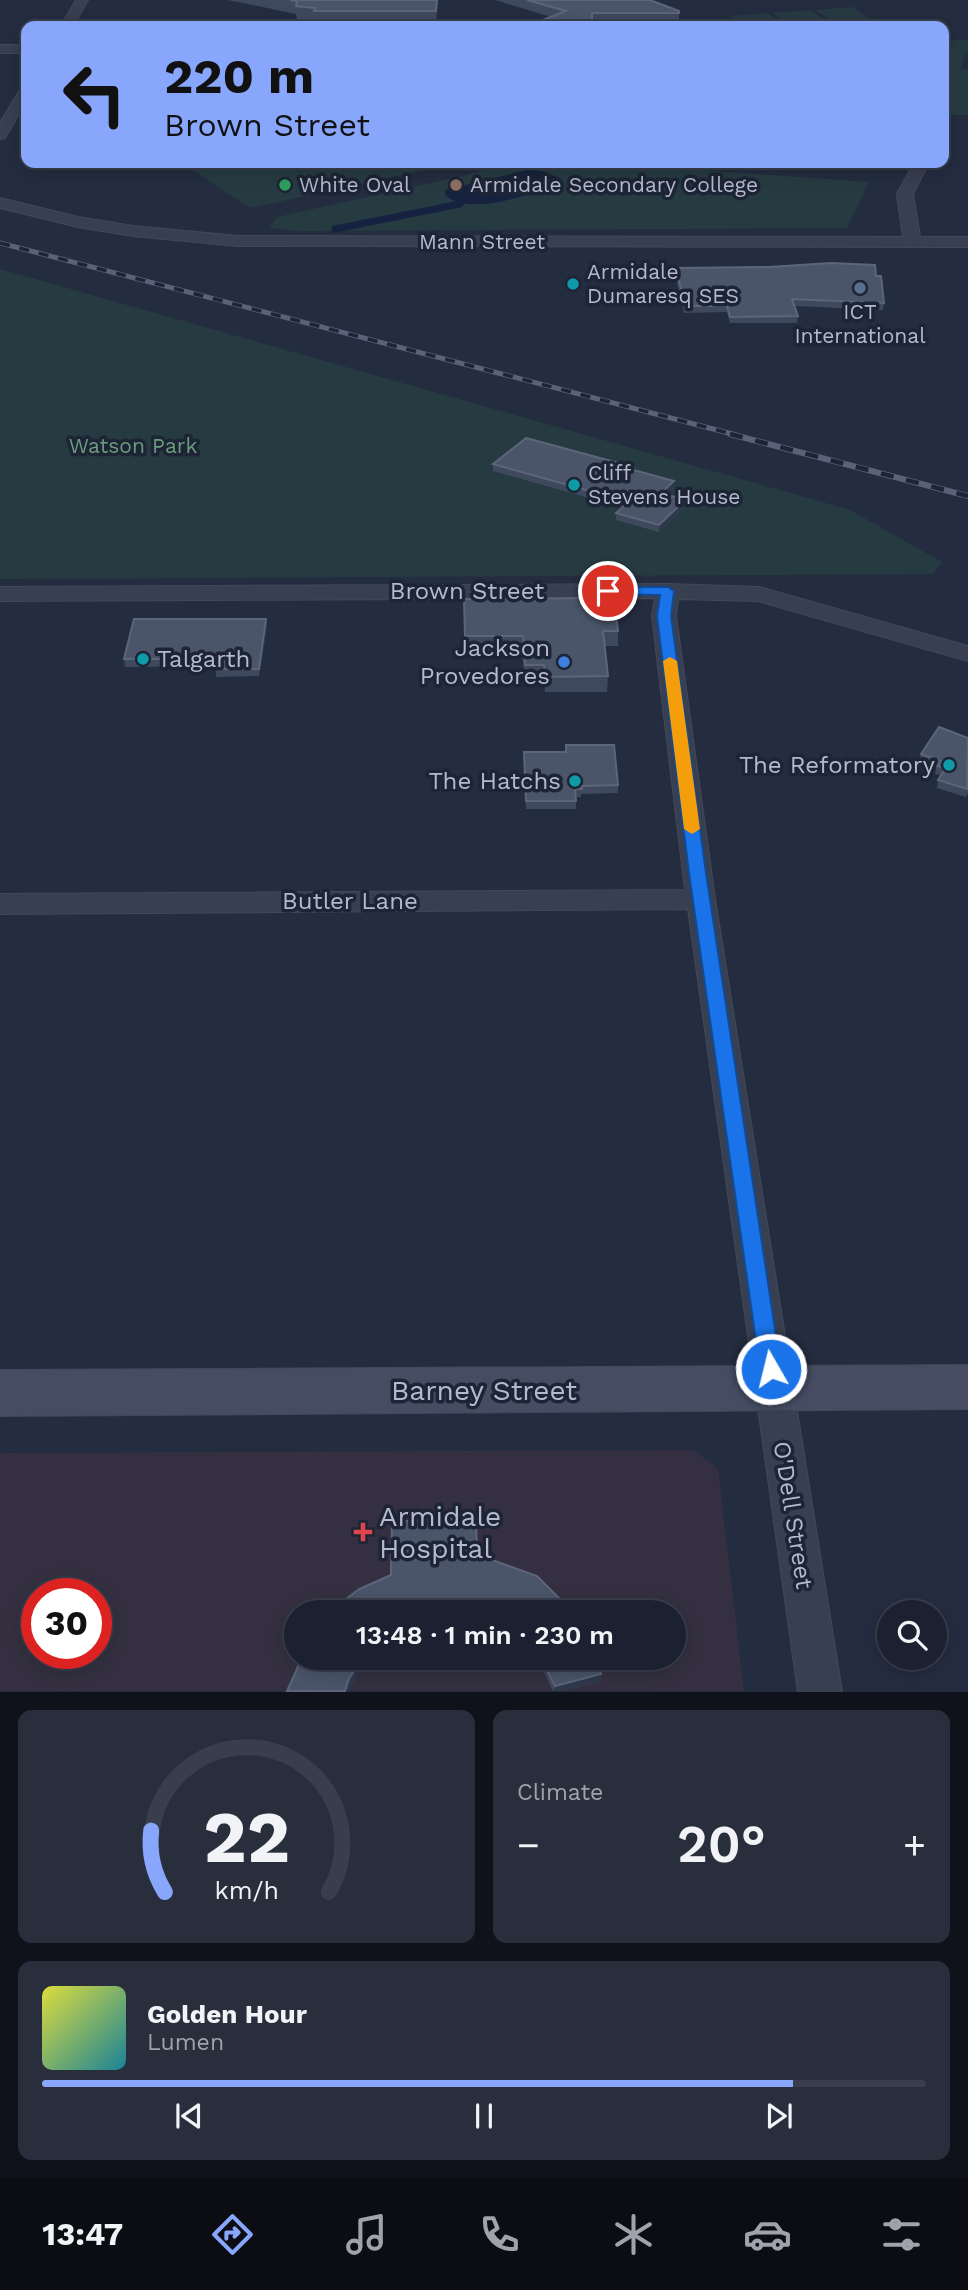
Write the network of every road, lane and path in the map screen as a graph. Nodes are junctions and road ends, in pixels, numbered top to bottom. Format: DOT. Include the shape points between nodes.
graph roads {
  1 [pos="82,0"];
  2 [pos="70,21"];
  3 [pos="21,48"];
  4 [pos="0,49"];
  5 [pos="21,99"];
  6 [pos="0,135"];
  7 [pos="918,168"];
  8 [pos="0,203"];
  9 [pos="912,242"];
  10 [pos="968,242"];
  11 [pos="668,591"];
  12 [pos="0,593"];
  13 [pos="968,654"];
  14 [pos="701,899"];
  15 [pos="0,904"];
  16 [pos="968,1387"];
  17 [pos="773,1388"];
  18 [pos="0,1393"];
  19 [pos="820,1692"];
  1 -- 2 [label="street"];
  3 -- 4 [label="street"];
  5 -- 6 [label="street"];
  7 -- 9 [label="street" via="905,194"];
  8 -- 9 [label="street, Mann Street" via="133,231 238,241"];
  9 -- 10 [label="street, Mann Street"];
  11 -- 12 [label="street, Brown Street"];
  11 -- 13 [label="street, Brown Street" via="759,594"];
  11 -- 14 [label="street, O'Dell Street" via="664,616"];
  14 -- 15 [label="street, Butler Lane"];
  14 -- 17 [label="street, O'Dell Street"];
  16 -- 17 [label="street, Barney Street"];
  17 -- 18 [label="street, Barney Street"];
  17 -- 19 [label="street, O'Dell Street"];
}
